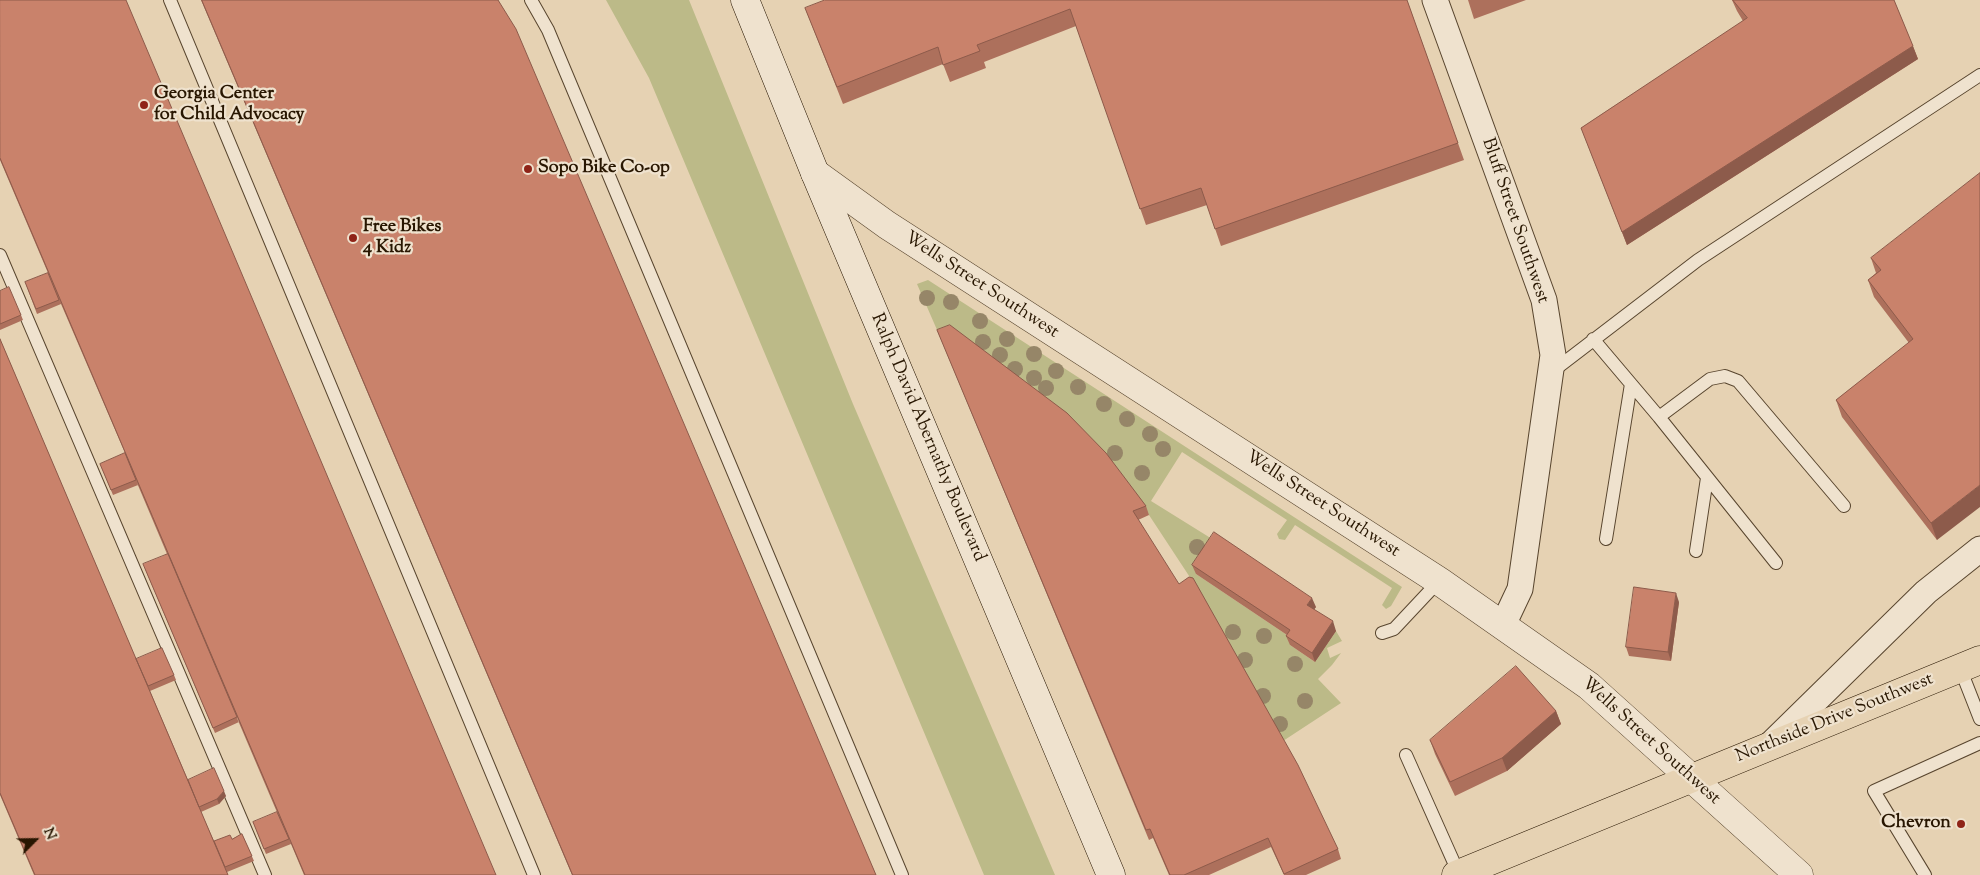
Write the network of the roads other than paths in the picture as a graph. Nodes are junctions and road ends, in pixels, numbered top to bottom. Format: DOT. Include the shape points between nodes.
graph roads {
  1 [pos="170,0"];
  2 [pos="531,0"];
  3 [pos="745,0"];
  4 [pos="1435,0"];
  5 [pos="1980,76"];
  6 [pos="816,173"];
  7 [pos="0,255"];
  8 [pos="1593,339"];
  9 [pos="1551,372"];
  10 [pos="1630,384"];
  11 [pos="1660,417"];
  12 [pos="1707,478"];
  13 [pos="1844,506"];
  14 [pos="1606,538"];
  15 [pos="1980,549"];
  16 [pos="1696,551"];
  17 [pos="1776,562"];
  18 [pos="1439,581"];
  19 [pos="1503,624"];
  20 [pos="1382,633"];
  21 [pos="1970,664"];
  22 [pos="1980,719"];
  23 [pos="1980,743"];
  24 [pos="1770,745"];
  25 [pos="1406,755"];
  26 [pos="1690,777"];
  27 [pos="1457,874"];
  28 [pos="265,875"];
  29 [pos="534,875"];
  30 [pos="902,875"];
  31 [pos="1110,875"];
  32 [pos="1800,875"];
  33 [pos="1925,875"];
  1 -- 29 [label="lane"];
  2 -- 30 [label="lane" via="548,30"];
  3 -- 6 [label="street, Ralph David Abernathy Boulevard"];
  4 -- 9 [label="street, Bluff Street Southwest" via="1544,300 1553,355"];
  5 -- 8 [label="lane" via="1698,260"];
  6 -- 18 [label="street, Wells Street Southwest" via="887,225"];
  6 -- 31 [label="street, Ralph David Abernathy Boulevard"];
  7 -- 28 [label="lane"];
  8 -- 9 [label="lane"];
  8 -- 10 [label="lane"];
  9 -- 19 [label="street, Bluff Street Southwest" via="1520,589"];
  10 -- 11 [label="lane"];
  10 -- 14 [label="lane"];
  11 -- 12 [label="lane"];
  11 -- 13 [label="lane" via="1710,380 1725,376 1738,381"];
  12 -- 16 [label="lane"];
  12 -- 17 [label="lane"];
  15 -- 24 [label="street" via="1926,592"];
  18 -- 19 [label="street, Wells Street Southwest"];
  18 -- 20 [label="lane" via="1394,629"];
  19 -- 26 [label="street, Wells Street Southwest" via="1589,686"];
  21 -- 22 [label="lane"];
  21 -- 24 [label="main road, Northside Drive Southwest"];
  23 -- 33 [label="lane" via="1874,791"];
  24 -- 26 [label="main road, Northside Drive Southwest"];
  25 -- 27 [label="lane"];
  26 -- 27 [label="main road, Northside Drive Southwest"];
  26 -- 32 [label="street, Wells Street Southwest"];
}
